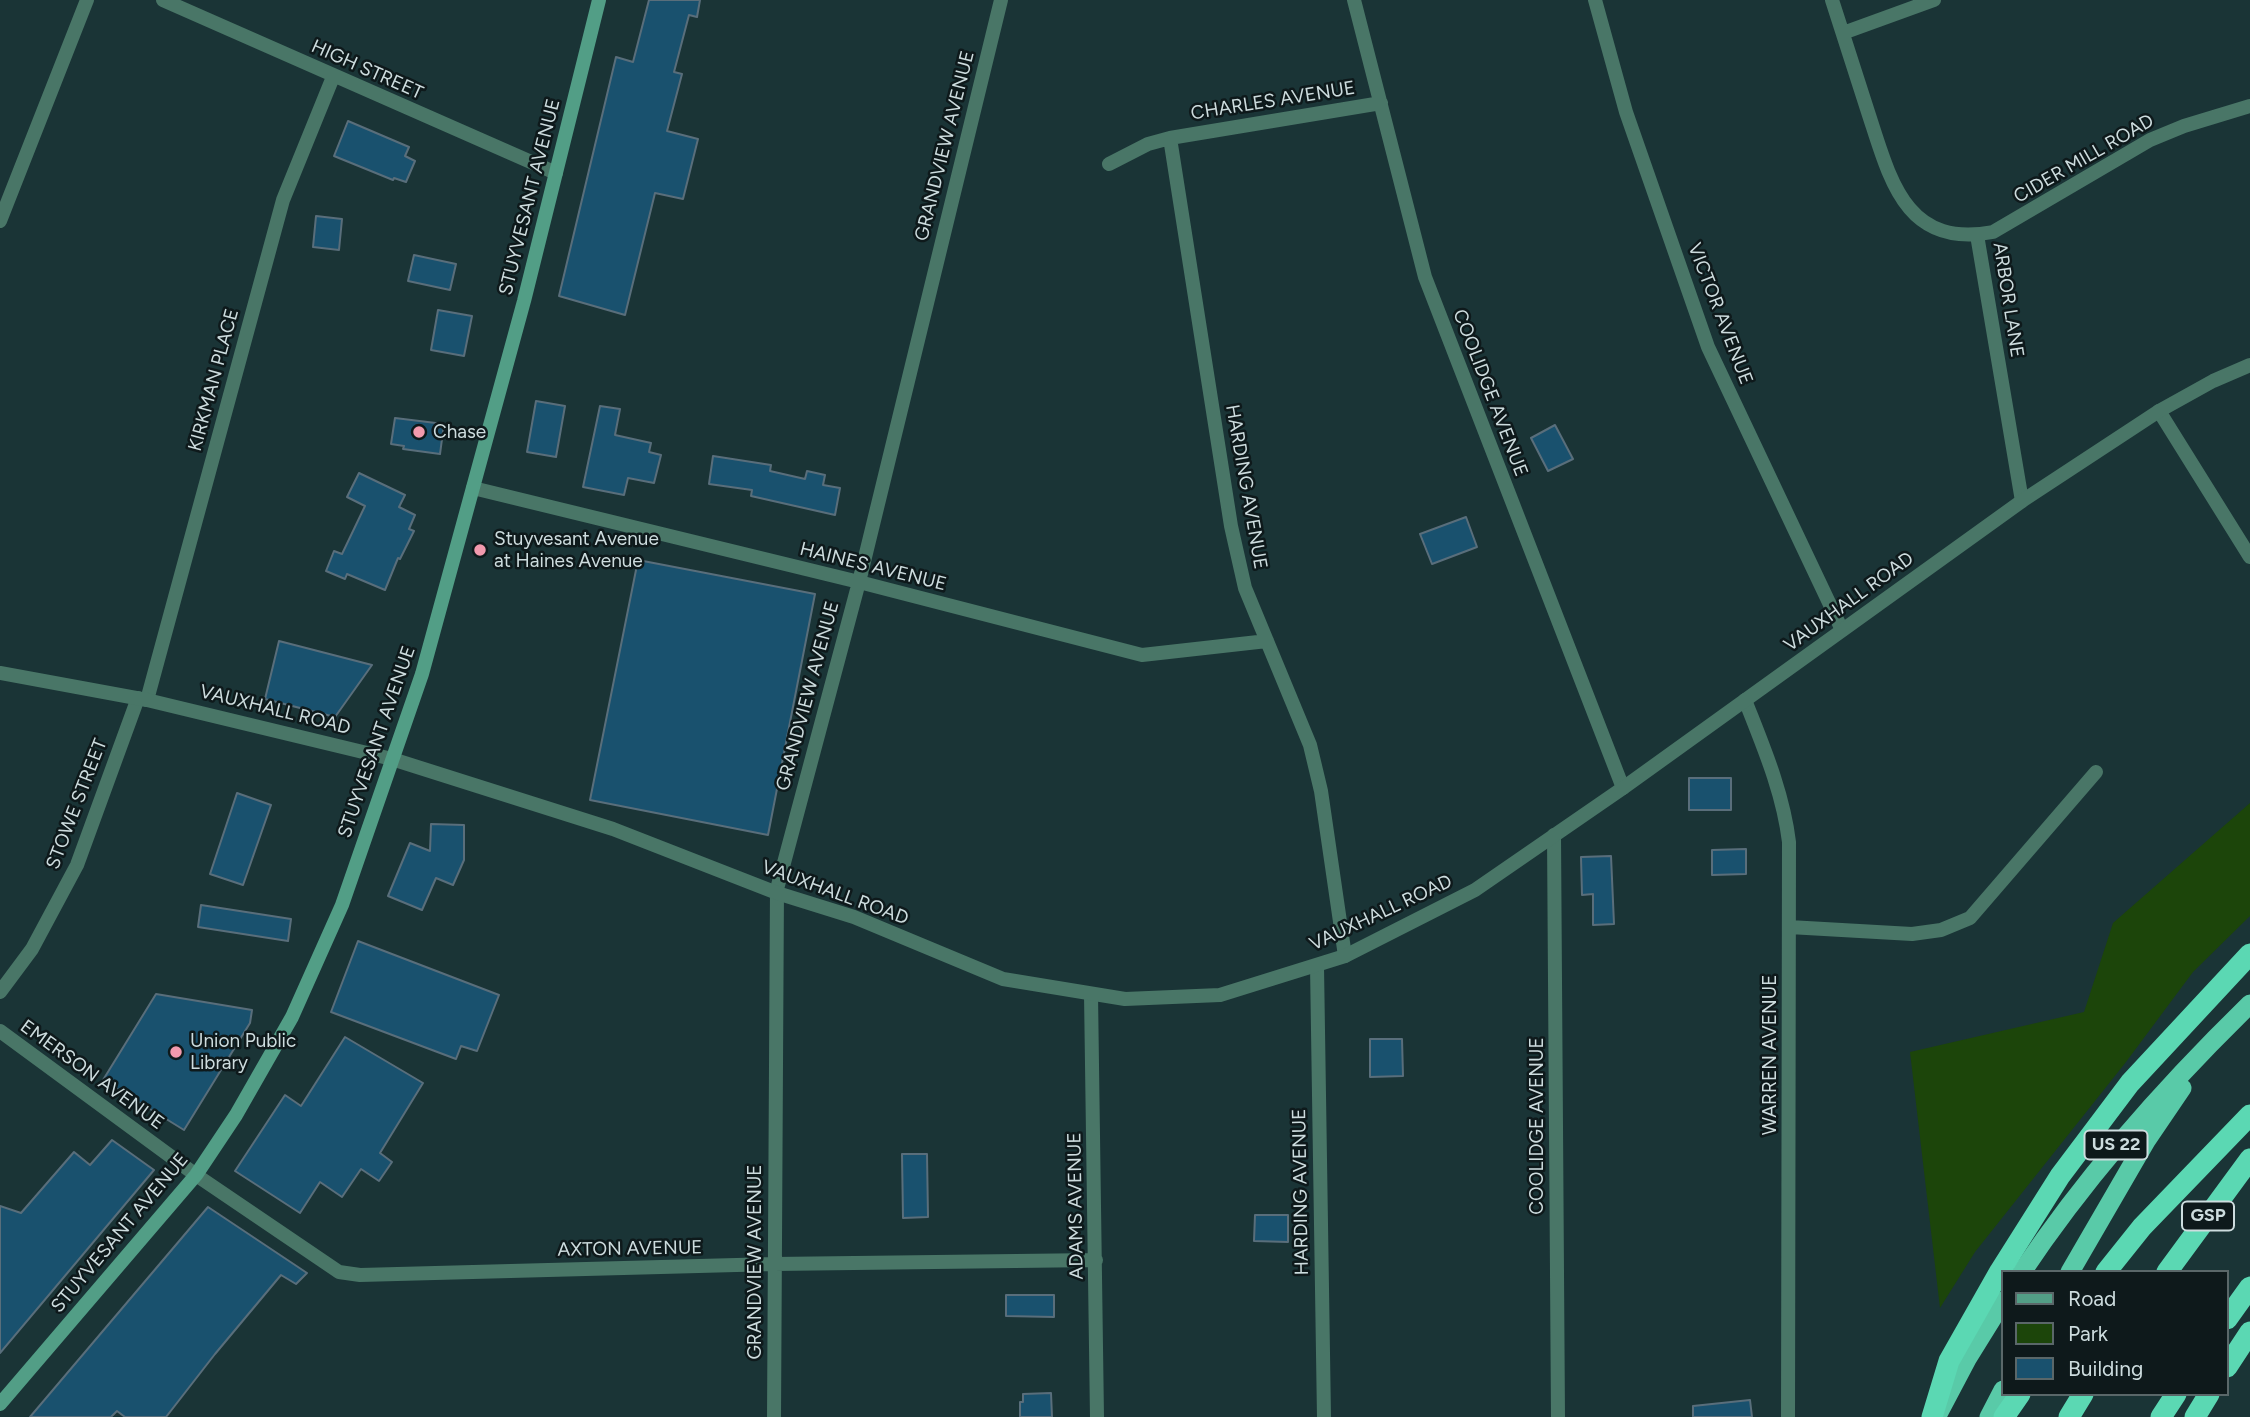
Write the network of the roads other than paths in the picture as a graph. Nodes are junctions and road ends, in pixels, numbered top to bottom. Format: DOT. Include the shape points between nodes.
graph roads {
  1 [pos="87,0"];
  2 [pos="163,0"];
  3 [pos="599,0"];
  4 [pos="1000,0"];
  5 [pos="1354,0"];
  6 [pos="1595,0"];
  7 [pos="1832,0"];
  8 [pos="1934,0"];
  9 [pos="1843,33"];
  10 [pos="333,77"];
  11 [pos="1381,103"];
  12 [pos="2250,106"];
  13 [pos="1170,138"];
  14 [pos="1109,164"];
  15 [pos="556,173"];
  16 [pos="0,221"];
  17 [pos="1978,235"];
  18 [pos="2250,365"];
  19 [pos="2159,411"];
  20 [pos="472,488"];
  21 [pos="2022,501"];
  22 [pos="2250,557"];
  23 [pos="859,582"];
  24 [pos="1842,630"];
  25 [pos="1267,640"];
  26 [pos="0,673"];
  27 [pos="142,699"];
  28 [pos="1745,700"];
  29 [pos="392,759"];
  30 [pos="2096,772"];
  31 [pos="1623,789"];
  32 [pos="1554,835"];
  33 [pos="777,893"];
  34 [pos="1789,927"];
  35 [pos="2250,954"];
  36 [pos="1345,956"];
  37 [pos="1317,966"];
  38 [pos="0,992"];
  39 [pos="1091,994"];
  40 [pos="2250,1004"];
  41 [pos="2223,1030"];
  42 [pos="0,1031"];
  43 [pos="2250,1115"];
  44 [pos="2250,1160"];
  45 [pos="196,1175"];
  46 [pos="1096,1260"];
  47 [pos="774,1265"];
  48 [pos="2023,1270"];
  49 [pos="2071,1270"];
  50 [pos="2108,1270"];
  51 [pos="2168,1270"];
  52 [pos="2250,1287"];
  53 [pos="2002,1303"];
  54 [pos="2229,1316"];
  55 [pos="2250,1332"];
  56 [pos="2229,1364"];
  57 [pos="2002,1392"];
  58 [pos="2019,1396"];
  59 [pos="2082,1396"];
  60 [pos="2175,1396"];
  61 [pos="2208,1396"];
  62 [pos="0,1404"];
  63 [pos="774,1417"];
  64 [pos="1097,1417"];
  65 [pos="1324,1417"];
  66 [pos="1558,1417"];
  67 [pos="1788,1417"];
  68 [pos="1934,1417"];
  69 [pos="1989,1417"];
  70 [pos="2004,1417"];
  71 [pos="2068,1417"];
  72 [pos="2161,1417"];
  73 [pos="2195,1417"];
  1 -- 16 [label="street"];
  2 -- 10 [label="street, HIGH STREET"];
  3 -- 15 [label="main road, STUYVESANT AVENUE"];
  4 -- 23 [label="street, GRANDVIEW AVENUE"];
  5 -- 11 [label="street, COOLIDGE AVENUE"];
  6 -- 24 [label="street, VICTOR AVENUE" via="1626,112 1708,347"];
  7 -- 9 [label="street, ARBOR LANE"];
  8 -- 9 [label="street"];
  9 -- 17 [label="street, ARBOR LANE" via="1890,178 1905,202 1934,228"];
  10 -- 15 [label="street, HIGH STREET"];
  10 -- 27 [label="street, KIRKMAN PLACE" via="283,200"];
  11 -- 13 [label="street, CHARLES AVENUE"];
  11 -- 31 [label="street, COOLIDGE AVENUE" via="1426,277"];
  12 -- 17 [label="street, CIDER MILL ROAD" via="2150,140 2015,220"];
  13 -- 14 [label="street, CHARLES AVENUE"];
  13 -- 25 [label="street, HARDING AVENUE" via="1231,526 1245,588"];
  15 -- 20 [label="main road, STUYVESANT AVENUE"];
  17 -- 21 [label="street, ARBOR LANE"];
  18 -- 19 [label="street, VAUXHALL ROAD"];
  19 -- 21 [label="street, VAUXHALL ROAD"];
  19 -- 22 [label="street"];
  20 -- 23 [label="street, HAINES AVENUE"];
  20 -- 29 [label="main road, STUYVESANT AVENUE" via="422,674"];
  21 -- 24 [label="street, VAUXHALL ROAD"];
  23 -- 25 [label="street, HAINES AVENUE" via="1142,655"];
  23 -- 33 [label="street, GRANDVIEW AVENUE"];
  24 -- 28 [label="street, VAUXHALL ROAD"];
  25 -- 36 [label="street, HARDING AVENUE" via="1310,745"];
  26 -- 27 [label="street, VAUXHALL ROAD"];
  27 -- 29 [label="street, VAUXHALL ROAD"];
  27 -- 38 [label="street, STOWE STREET" via="77,864 32,950"];
  28 -- 31 [label="street, VAUXHALL ROAD"];
  28 -- 34 [label="street, WARREN AVENUE" via="1786,816"];
  29 -- 33 [label="street, VAUXHALL ROAD" via="613,829"];
  29 -- 45 [label="main road, STUYVESANT AVENUE" via="342,905 292,1017"];
  30 -- 34 [label="street" via="1970,918 1941,930 1912,934"];
  31 -- 32 [label="street, VAUXHALL ROAD"];
  32 -- 36 [label="street, VAUXHALL ROAD" via="1475,890"];
  32 -- 66 [label="street, COOLIDGE AVENUE"];
  33 -- 39 [label="street, VAUXHALL ROAD" via="854,917 1003,979"];
  33 -- 47 [label="street, GRANDVIEW AVENUE"];
  34 -- 67 [label="street, WARREN AVENUE"];
  35 -- 68 [label="highway" via="2130,1083 2060,1176 1955,1351"];
  36 -- 37 [label="street, VAUXHALL ROAD"];
  37 -- 39 [label="street, VAUXHALL ROAD" via="1220,995 1125,999"];
  37 -- 65 [label="street, HARDING AVENUE"];
  39 -- 46 [label="street, ADAMS AVENUE"];
  40 -- 41 [label="highway, US 22"];
  41 -- 48 [label="highway, US 22" via="2119,1141"];
  41 -- 49 [label="highway" via="2158,1121"];
  42 -- 45 [label="street, EMERSON AVENUE"];
  43 -- 50 [label="highway" via="2142,1227"];
  44 -- 51 [label="highway, GSP"];
  45 -- 47 [label="street, AXTON AVENUE" via="339,1272"];
  45 -- 62 [label="main road, STUYVESANT AVENUE"];
  46 -- 47 [label="street, AXTON AVENUE"];
  46 -- 64 [label="street, ADAMS AVENUE"];
  47 -- 63 [label="street, GRANDVIEW AVENUE"];
  52 -- 54 [label="highway"];
  53 -- 68 [label="highway"];
  55 -- 56 [label="highway"];
  57 -- 69 [label="highway"];
  58 -- 70 [label="highway"];
  59 -- 71 [label="highway"];
  60 -- 72 [label="highway"];
  61 -- 73 [label="highway"];
}
